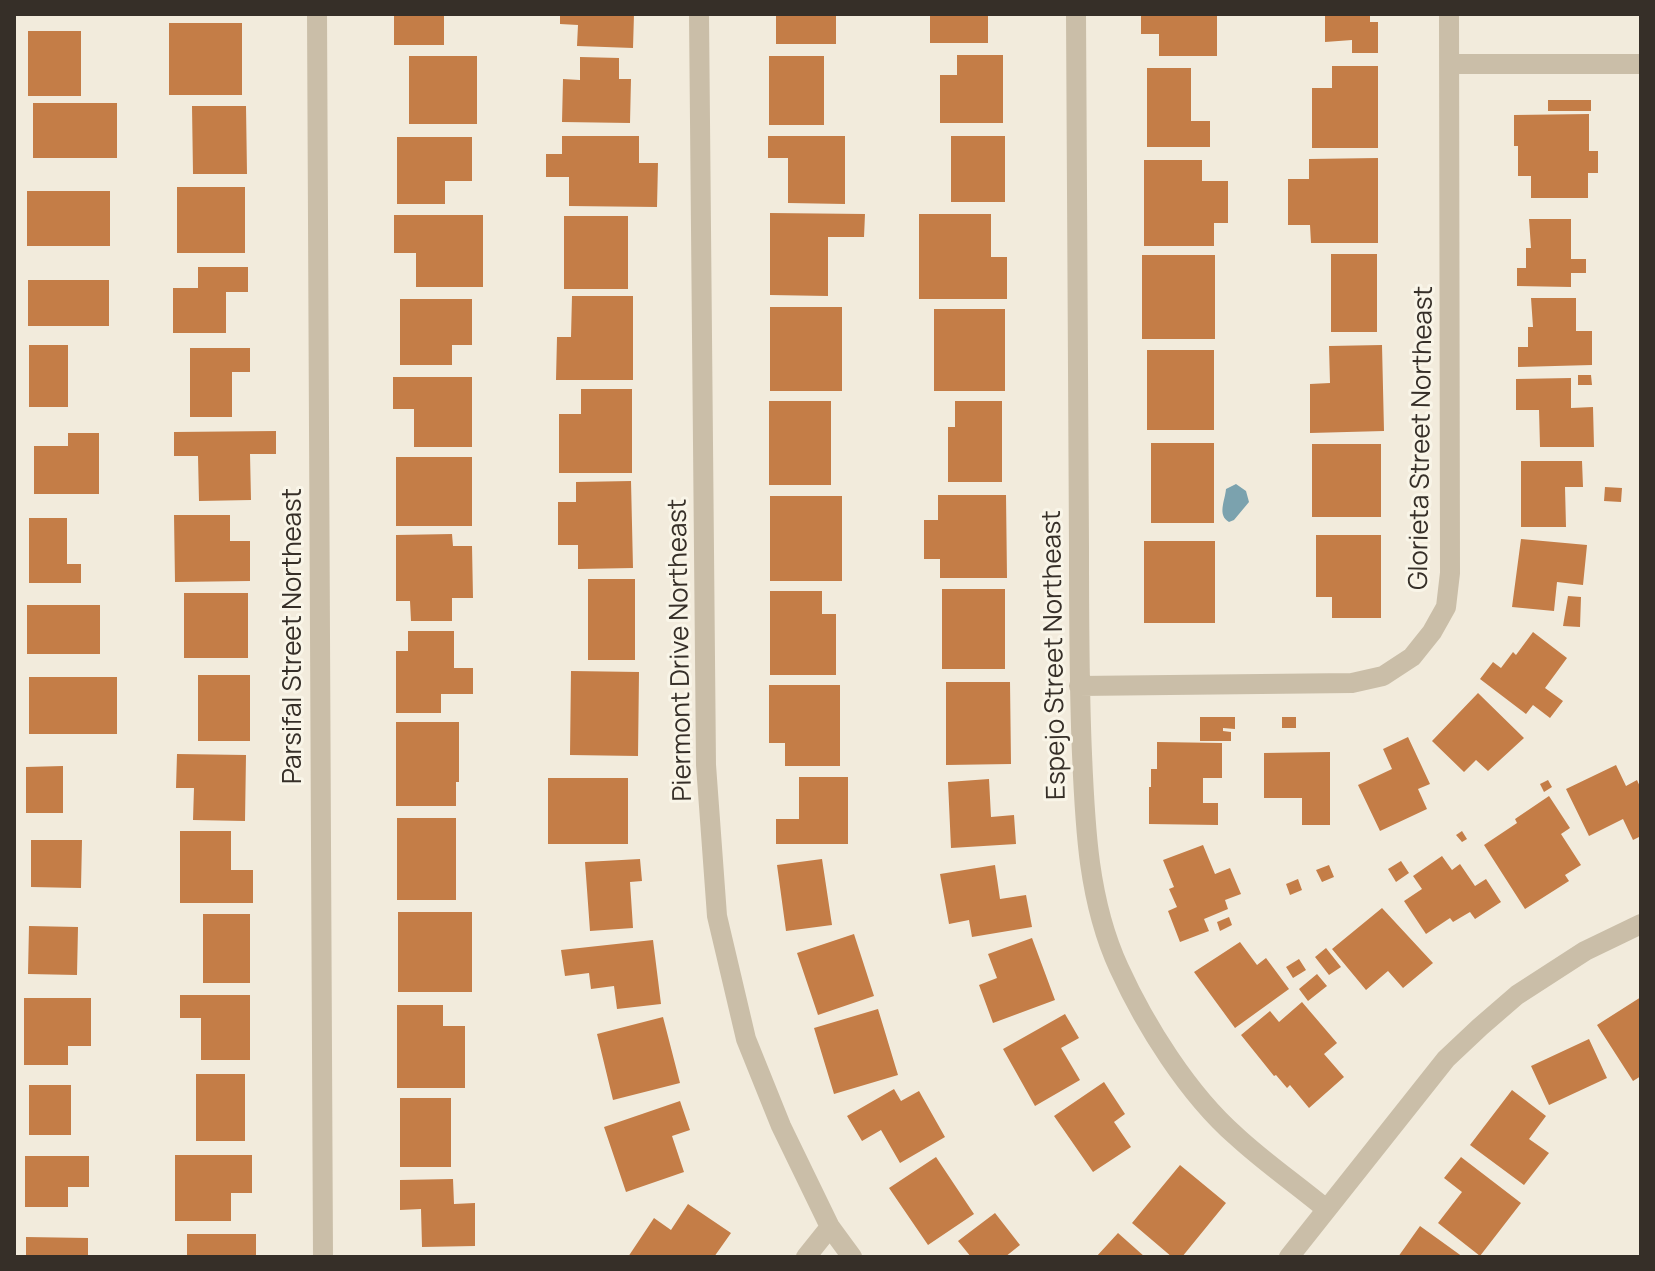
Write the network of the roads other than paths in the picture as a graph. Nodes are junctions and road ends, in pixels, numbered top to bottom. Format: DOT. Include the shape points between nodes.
graph roads {
  1 [pos="317,14"];
  2 [pos="699,14"];
  3 [pos="1076,14"];
  4 [pos="1449,14"];
  5 [pos="1450,64"];
  6 [pos="1641,64"];
  7 [pos="1079,686"];
  8 [pos="1641,924"];
  9 [pos="1326,1209"];
  10 [pos="830,1227"];
  11 [pos="323,1257"];
  12 [pos="806,1257"];
  13 [pos="852,1257"];
  14 [pos="1289,1257"];
  1 -- 11 [label="street, Parsifal Street Northeast"];
  2 -- 10 [label="street, Piermont Drive Northeast" via="706,765 717,916 746,1039"];
  3 -- 7 [label="street, Espejo Street Northeast"];
  4 -- 5 [label="street, Glorieta Street Northeast"];
  5 -- 6 [label="street"];
  5 -- 7 [label="street, Glorieta Street Northeast" via="1450,573 1446,607 1432,632 1412,657 1383,676 1352,683"];
  7 -- 9 [label="street, Espejo Street Northeast" via="1089,863 1117,965 1141,1012 1197,1093 1234,1135"];
  8 -- 9 [label="street" via="1585,951 1517,995 1480,1027 1446,1059"];
  9 -- 14 [label="street"];
  10 -- 12 [label="street"];
  10 -- 13 [label="street, Piermont Drive Northeast"];
}
